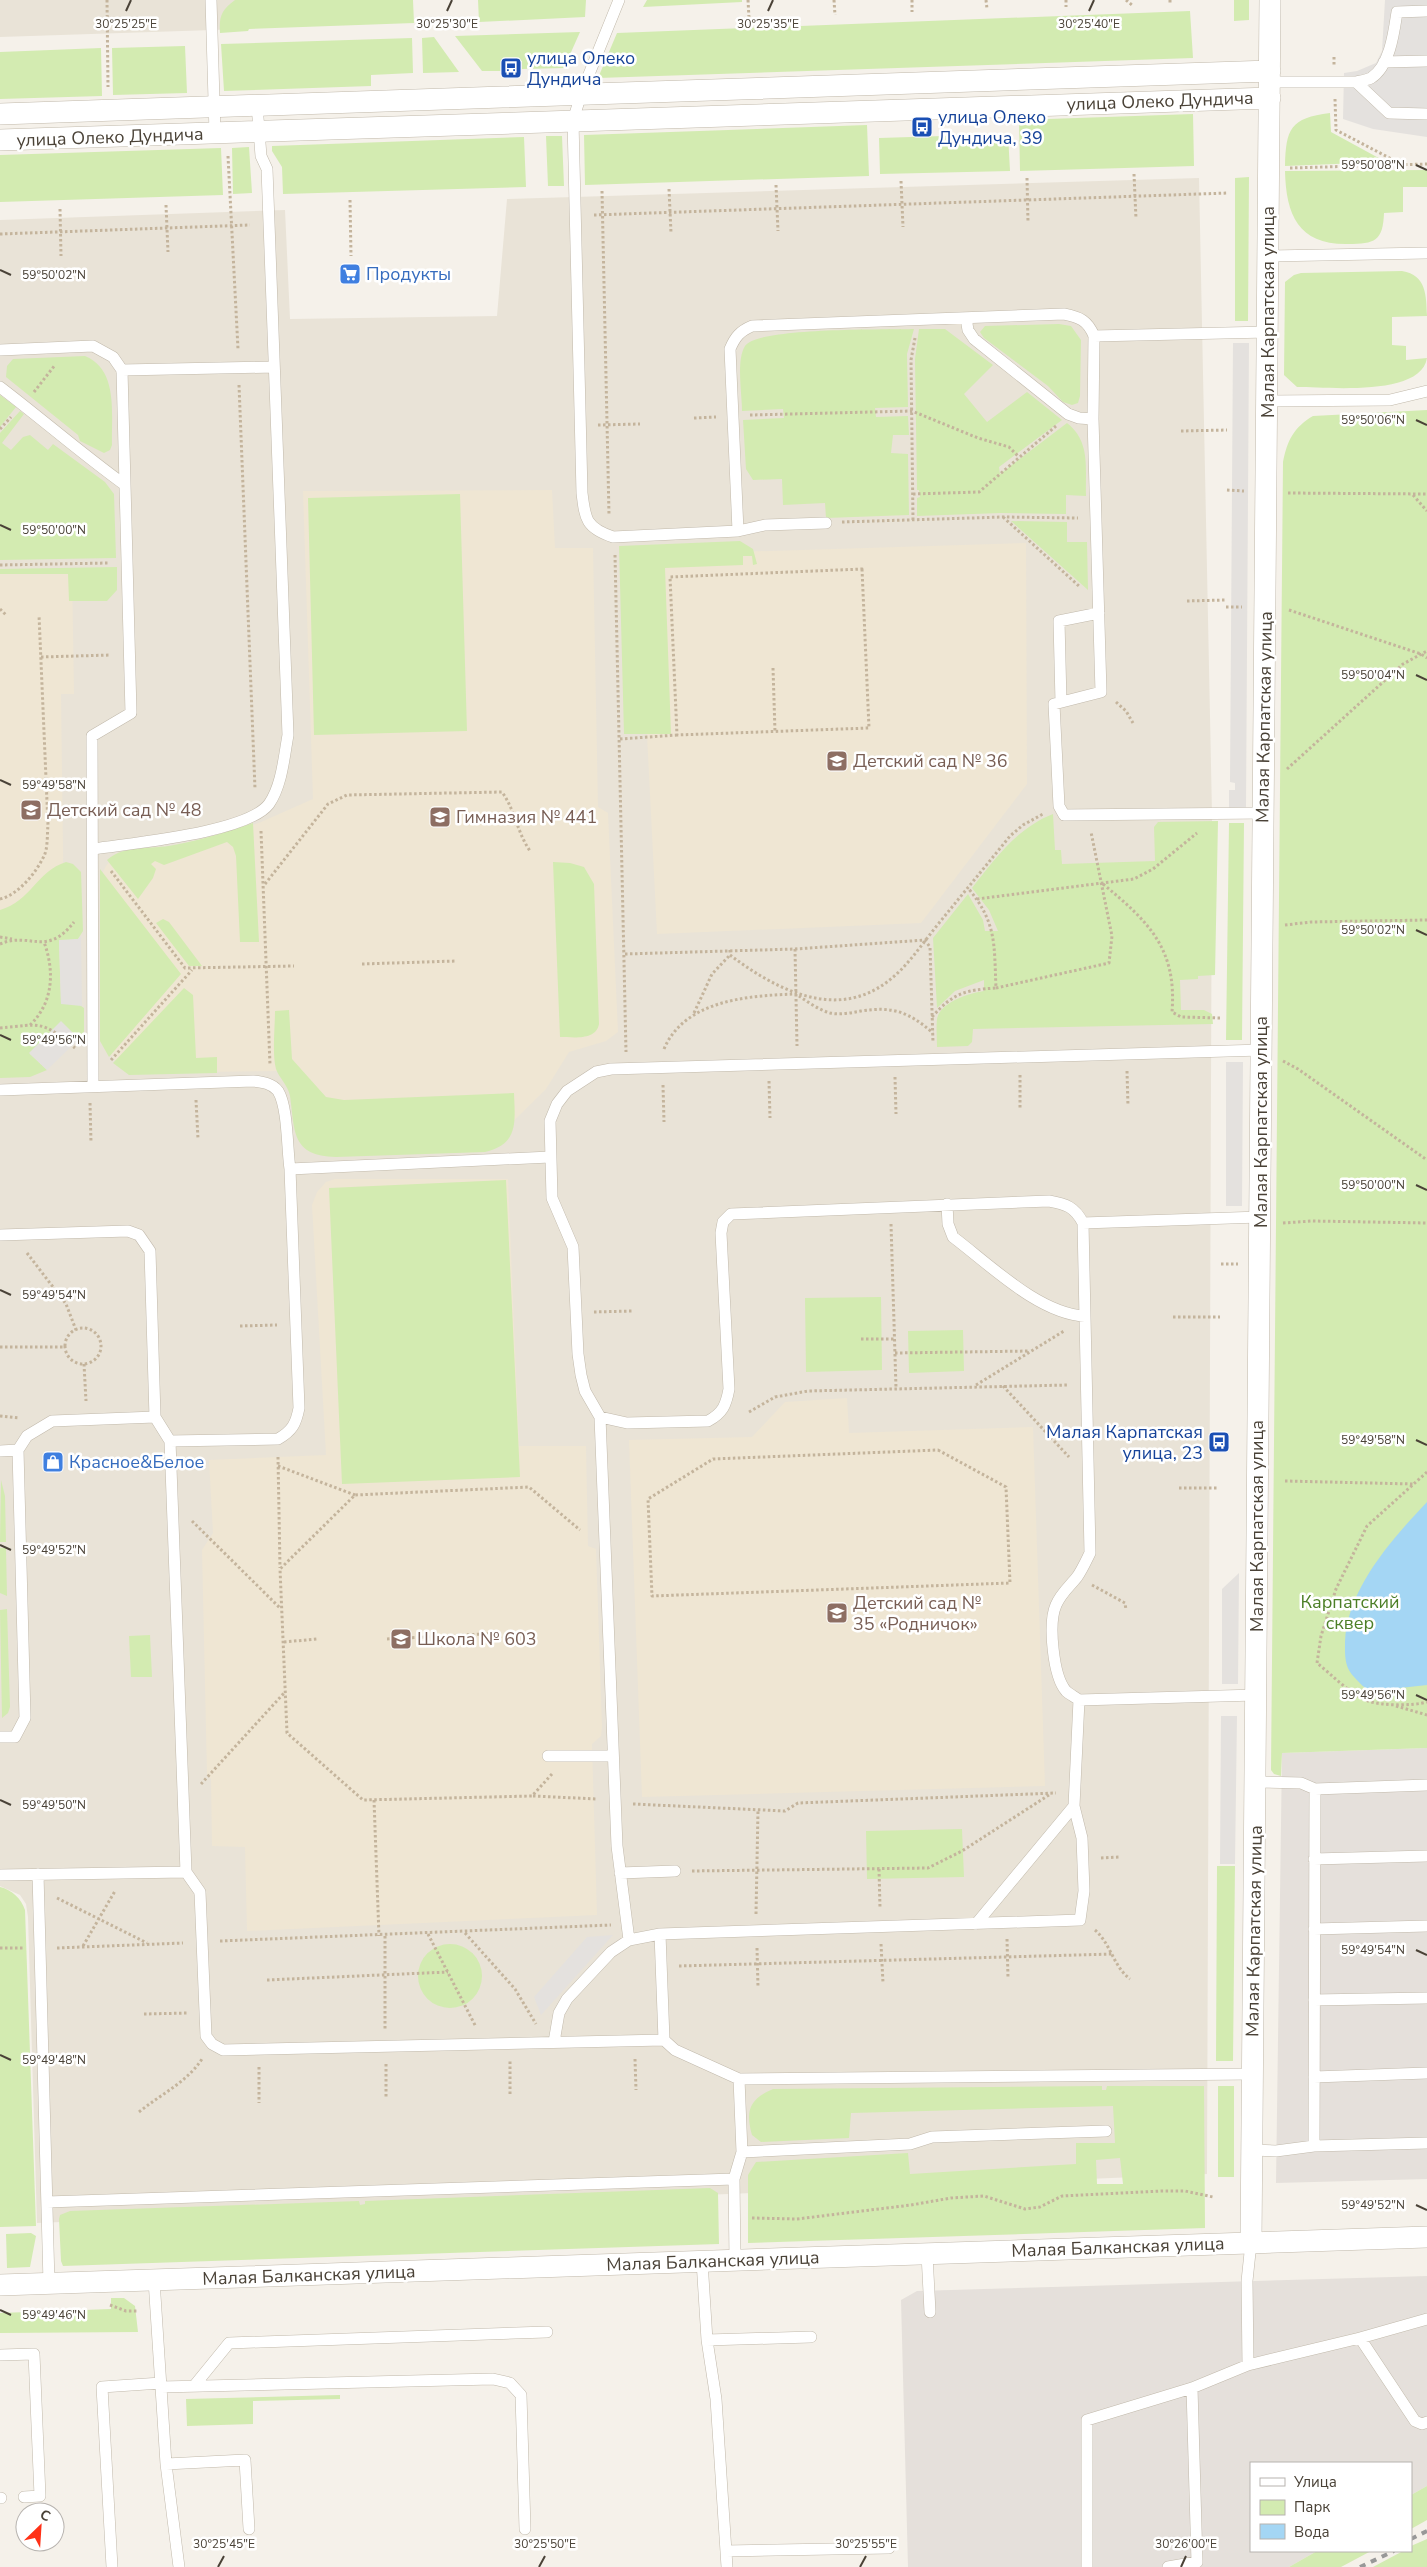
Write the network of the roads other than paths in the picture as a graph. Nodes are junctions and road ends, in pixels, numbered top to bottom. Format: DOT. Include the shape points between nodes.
graph roads {
  1 [pos="211,0"];
  2 [pos="619,0"];
  3 [pos="1270,0"];
  4 [pos="1427,11"];
  5 [pos="1427,61"];
  6 [pos="1384,62"];
  7 [pos="1356,82"];
  8 [pos="1270,83"];
  9 [pos="581,94"];
  10 [pos="258,105"];
  11 [pos="213,107"];
  12 [pos="0,114"];
  13 [pos="1427,114"];
  14 [pos="573,121"];
  15 [pos="259,132"];
  16 [pos="0,140"];
  17 [pos="221,140"];
  18 [pos="1427,253"];
  19 [pos="1269,256"];
  20 [pos="966,318"];
  21 [pos="1268,332"];
  22 [pos="1094,336"];
  23 [pos="0,350"];
  24 [pos="274,367"];
  25 [pos="122,370"];
  26 [pos="0,387"];
  27 [pos="1427,391"];
  28 [pos="1267,401"];
  29 [pos="1093,419"];
  30 [pos="125,485"];
  31 [pos="826,522"];
  32 [pos="738,531"];
  33 [pos="1099,607"];
  34 [pos="1060,702"];
  35 [pos="1264,813"];
  36 [pos="94,848"];
  37 [pos="1262,1050"];
  38 [pos="93,1086"];
  39 [pos="0,1090"];
  40 [pos="550,1157"];
  41 [pos="290,1169"];
  42 [pos="947,1204"];
  43 [pos="1260,1217"];
  44 [pos="1083,1223"];
  45 [pos="0,1235"];
  46 [pos="1085,1316"];
  47 [pos="600,1416"];
  48 [pos="155,1417"];
  49 [pos="170,1441"];
  50 [pos="18,1450"];
  51 [pos="0,1451"];
  52 [pos="1256,1695"];
  53 [pos="1079,1700"];
  54 [pos="0,1737"];
  55 [pos="548,1756"];
  56 [pos="612,1756"];
  57 [pos="1255,1782"];
  58 [pos="1427,1785"];
  59 [pos="1315,1788"];
  60 [pos="1074,1806"];
  61 [pos="1427,1856"];
  62 [pos="1314,1860"];
  63 [pos="675,1871"];
  64 [pos="186,1872"];
  65 [pos="620,1873"];
  66 [pos="38,1874"];
  67 [pos="0,1875"];
  68 [pos="976,1924"];
  69 [pos="1427,1926"];
  70 [pos="1314,1929"];
  71 [pos="660,1934"];
  72 [pos="628,1940"];
  73 [pos="1427,1998"];
  74 [pos="1314,2000"];
  75 [pos="664,2040"];
  76 [pos="554,2042"];
  77 [pos="1427,2073"];
  78 [pos="1253,2074"];
  79 [pos="1314,2077"];
  80 [pos="739,2079"];
  81 [pos="1106,2131"];
  82 [pos="1427,2144"];
  83 [pos="1314,2146"];
  84 [pos="1252,2150"];
  85 [pos="742,2152"];
  86 [pos="734,2179"];
  87 [pos="47,2202"];
  88 [pos="1427,2237"];
  89 [pos="1251,2243"];
  90 [pos="927,2254"];
  91 [pos="735,2260"];
  92 [pos="702,2261"];
  93 [pos="154,2280"];
  94 [pos="50,2283"];
  95 [pos="0,2285"];
  96 [pos="930,2312"];
  97 [pos="1427,2319"];
  98 [pos="547,2332"];
  99 [pos="811,2337"];
  100 [pos="1360,2338"];
  101 [pos="707,2340"];
  102 [pos="0,2356"];
  103 [pos="1248,2365"];
  104 [pos="161,2385"];
  105 [pos="194,2386"];
  106 [pos="1192,2388"];
  107 [pos="1427,2422"];
  108 [pos="166,2464"];
  109 [pos="24,2497"];
  110 [pos="249,2529"];
  111 [pos="525,2529"];
  112 [pos="889,2548"];
  113 [pos="726,2551"];
  114 [pos="112,2567"];
  115 [pos="179,2567"];
  116 [pos="727,2567"];
  117 [pos="1087,2567"];
  118 [pos="1168,2567"];
  1 -- 11 [label="lane"];
  2 -- 9 [label="lane"];
  3 -- 8 [label="street, Малая Карпатская улица"];
  4 -- 6 [label="lane" via="1397,12"];
  5 -- 6 [label="lane"];
  6 -- 7 [label="lane" via="1372,78"];
  7 -- 8 [label="lane"];
  7 -- 13 [label="lane" via="1390,113"];
  8 -- 9 [label="street, улица Олеко Дундича"];
  8 -- 14 [label="street, улица Олеко Дундича"];
  8 -- 19 [label="street, Малая Карпатская улица"];
  9 -- 10 [label="street, улица Олеко Дундича"];
  9 -- 14 [label="lane"];
  10 -- 11 [label="street, улица Олеко Дундича"];
  10 -- 15 [label="lane"];
  11 -- 12 [label="street, улица Олеко Дундича"];
  11 -- 17 [label="lane"];
  14 -- 15 [label="street, улица Олеко Дундича"];
  14 -- 32 [label="lane" via="584,512 589,524 599,532 613,536"];
  15 -- 17 [label="street, улица Олеко Дундича"];
  15 -- 24 [label="lane" via="261,156 267,169"];
  16 -- 17 [label="street, улица Олеко Дундича"];
  18 -- 19 [label="lane"];
  19 -- 21 [label="street, Малая Карпатская улица"];
  20 -- 22 [label="lane" via="1064,314 1079,317 1090,325"];
  20 -- 29 [label="lane" via="974,339 1070,414"];
  20 -- 32 [label="lane" via="752,326 742,330 730,349"];
  21 -- 22 [label="lane"];
  21 -- 28 [label="street, Малая Карпатская улица"];
  22 -- 29 [label="lane"];
  23 -- 25 [label="lane" via="93,346 113,357"];
  24 -- 25 [label="lane"];
  24 -- 36 [label="lane" via="288,735 276,791 268,806 238,823 205,832"];
  25 -- 30 [label="lane"];
  26 -- 30 [label="lane" via="54,428 75,449"];
  27 -- 28 [label="lane" via="1390,400"];
  28 -- 35 [label="street, Малая Карпатская улица"];
  29 -- 33 [label="lane"];
  30 -- 36 [label="lane" via="131,713 92,736"];
  31 -- 32 [label="lane" via="765,525"];
  33 -- 34 [label="lane" via="1059,620"];
  33 -- 34 [label="lane" via="1101,692"];
  34 -- 35 [label="lane" via="1054,704 1059,806 1064,815"];
  35 -- 37 [label="street, Малая Карпатская улица"];
  36 -- 38 [label="lane"];
  37 -- 40 [label="lane" via="797,1062 626,1068 596,1072 568,1091 557,1104 550,1121"];
  37 -- 43 [label="street, Малая Карпатская улица"];
  38 -- 39 [label="lane"];
  38 -- 41 [label="lane" via="267,1083 277,1090 283,1102"];
  40 -- 41 [label="lane"];
  40 -- 47 [label="lane" via="552,1198 573,1247 578,1354 585,1391"];
  41 -- 49 [label="lane" via="297,1422 289,1433 278,1439"];
  42 -- 44 [label="lane" via="1049,1201 1076,1210"];
  42 -- 46 [label="lane" via="948,1224 953,1237 1036,1300 1061,1312"];
  42 -- 47 [label="lane" via="731,1214 723,1222 722,1233 729,1389 727,1404 720,1415 708,1421 627,1423"];
  43 -- 44 [label="lane"];
  43 -- 52 [label="street, Малая Карпатская улица"];
  44 -- 46 [label="lane"];
  45 -- 48 [label="lane" via="128,1231 146,1242 150,1251"];
  46 -- 53 [label="lane" via="1090,1553 1079,1575 1055,1606 1053,1620 1059,1679"];
  47 -- 56 [label="lane"];
  48 -- 49 [label="lane"];
  48 -- 50 [label="lane" via="52,1421 27,1436"];
  49 -- 64 [label="lane"];
  50 -- 51 [label="lane"];
  50 -- 54 [label="lane" via="25,1718 15,1737"];
  52 -- 53 [label="lane"];
  52 -- 57 [label="street, Малая Карпатская улица"];
  53 -- 60 [label="lane"];
  55 -- 56 [label="lane"];
  56 -- 65 [label="lane"];
  57 -- 59 [label="lane" via="1302,1783"];
  57 -- 78 [label="street, Малая Карпатская улица"];
  58 -- 59 [label="lane"];
  59 -- 62 [label="lane"];
  60 -- 68 [label="lane"];
  60 -- 68 [label="lane" via="1082,1838 1084,1891 1080,1920"];
  61 -- 62 [label="lane"];
  62 -- 70 [label="lane"];
  63 -- 65 [label="lane"];
  64 -- 66 [label="lane"];
  64 -- 76 [label="lane" via="200,1892 206,2036 223,2050"];
  65 -- 72 [label="lane"];
  66 -- 67 [label="lane"];
  66 -- 87 [label="lane"];
  68 -- 71 [label="lane"];
  69 -- 70 [label="lane"];
  70 -- 74 [label="lane"];
  71 -- 72 [label="lane"];
  71 -- 75 [label="lane"];
  72 -- 76 [label="lane" via="567,1999 559,2013"];
  73 -- 74 [label="lane"];
  74 -- 79 [label="lane"];
  75 -- 76 [label="lane"];
  75 -- 80 [label="lane" via="675,2050"];
  77 -- 79 [label="lane"];
  78 -- 80 [label="lane"];
  78 -- 84 [label="street, Малая Карпатская улица"];
  79 -- 83 [label="lane"];
  80 -- 85 [label="lane"];
  81 -- 85 [label="lane" via="932,2138 910,2144"];
  82 -- 83 [label="lane"];
  83 -- 84 [label="lane" via="1276,2151"];
  84 -- 89 [label="street, Малая Карпатская улица"];
  85 -- 86 [label="lane"];
  86 -- 87 [label="lane"];
  86 -- 91 [label="lane"];
  87 -- 94 [label="lane"];
  88 -- 89 [label="street, Малая Балканская улица"];
  89 -- 90 [label="street, Малая Балканская улица"];
  89 -- 103 [label="lane" via="1247,2281"];
  90 -- 91 [label="street, Малая Балканская улица"];
  90 -- 96 [label="lane"];
  91 -- 92 [label="street, Малая Балканская улица"];
  92 -- 93 [label="street, Малая Балканская улица"];
  92 -- 101 [label="lane"];
  93 -- 94 [label="street, Малая Балканская улица"];
  93 -- 104 [label="lane"];
  94 -- 95 [label="street, Малая Балканская улица"];
  97 -- 100 [label="lane"];
  98 -- 105 [label="lane" via="229,2343"];
  99 -- 101 [label="lane"];
  100 -- 103 [label="lane"];
  100 -- 107 [label="lane" via="1415,2421"];
  101 -- 113 [label="lane" via="716,2399"];
  102 -- 109 [label="lane" via="34,2354 40,2496"];
  103 -- 106 [label="lane"];
  104 -- 105 [label="lane"];
  104 -- 108 [label="lane"];
  104 -- 114 [label="lane" via="102,2387"];
  105 -- 111 [label="lane" via="492,2379 510,2383 522,2395"];
  106 -- 117 [label="lane" via="1087,2420"];
  106 -- 118 [label="lane" via="1197,2562"];
  108 -- 110 [label="lane" via="246,2460"];
  108 -- 115 [label="lane"];
  112 -- 113 [label="lane"];
  113 -- 116 [label="lane"];
}
